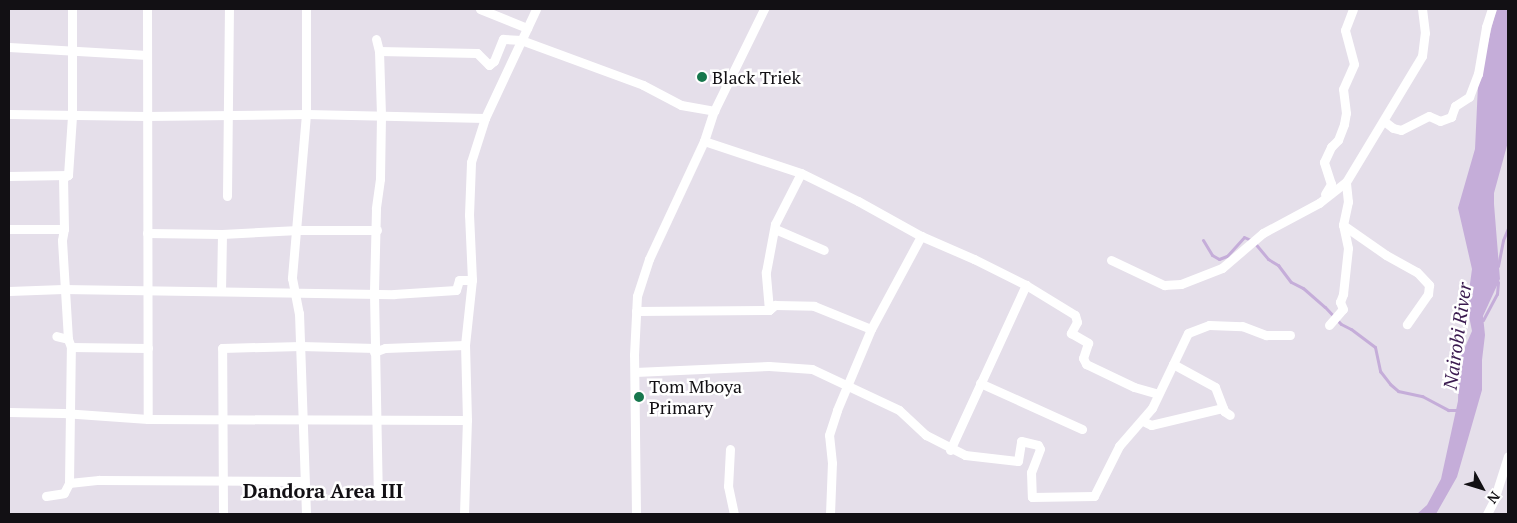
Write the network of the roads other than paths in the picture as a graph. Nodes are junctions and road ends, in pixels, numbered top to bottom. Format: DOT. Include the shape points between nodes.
graph roads {
  1 [pos="72,9"];
  2 [pos="146,9"];
  3 [pos="229,9"];
  4 [pos="306,9"];
  5 [pos="480,9"];
  6 [pos="536,9"];
  7 [pos="764,9"];
  8 [pos="1354,9"];
  9 [pos="1422,9"];
  10 [pos="1492,9"];
  11 [pos="527,28"];
  12 [pos="376,39"];
  13 [pos="521,40"];
  14 [pos="9,47"];
  15 [pos="71,50"];
  16 [pos="379,51"];
  17 [pos="147,55"];
  18 [pos="714,111"];
  19 [pos="9,114"];
  20 [pos="306,114"];
  21 [pos="228,115"];
  22 [pos="381,115"];
  23 [pos="72,116"];
  24 [pos="146,116"];
  25 [pos="485,118"];
  26 [pos="1384,121"];
  27 [pos="704,141"];
  28 [pos="801,173"];
  29 [pos="68,175"];
  30 [pos="9,176"];
  31 [pos="1346,182"];
  32 [pos="226,196"];
  33 [pos="1320,203"];
  34 [pos="1342,225"];
  35 [pos="9,229"];
  36 [pos="775,229"];
  37 [pos="64,230"];
  38 [pos="298,230"];
  39 [pos="376,230"];
  40 [pos="148,233"];
  41 [pos="222,234"];
  42 [pos="921,236"];
  43 [pos="824,250"];
  44 [pos="1111,260"];
  45 [pos="472,280"];
  46 [pos="1026,285"];
  47 [pos="63,289"];
  48 [pos="9,291"];
  49 [pos="220,291"];
  50 [pos="149,292"];
  51 [pos="294,292"];
  52 [pos="374,293"];
  53 [pos="769,310"];
  54 [pos="636,311"];
  55 [pos="1334,321"];
  56 [pos="1407,324"];
  57 [pos="871,329"];
  58 [pos="56,336"];
  59 [pos="1290,336"];
  60 [pos="69,343"];
  61 [pos="465,345"];
  62 [pos="301,346"];
  63 [pos="148,348"];
  64 [pos="374,350"];
  65 [pos="1173,364"];
  66 [pos="634,372"];
  67 [pos="980,383"];
  68 [pos="848,388"];
  69 [pos="1158,394"];
  70 [pos="9,412"];
  71 [pos="70,414"];
  72 [pos="148,418"];
  73 [pos="224,418"];
  74 [pos="302,418"];
  75 [pos="377,419"];
  76 [pos="467,420"];
  77 [pos="1143,420"];
  78 [pos="1082,429"];
  79 [pos="730,449"];
  80 [pos="950,450"];
  81 [pos="1508,456"];
  82 [pos="223,481"];
  83 [pos="304,481"];
  84 [pos="69,483"];
  85 [pos="46,496"];
  86 [pos="378,496"];
  87 [pos="223,514"];
  88 [pos="306,514"];
  89 [pos="464,514"];
  90 [pos="636,514"];
  91 [pos="734,514"];
  92 [pos="830,514"];
  93 [pos="1487,514"];
  1 -- 15 [label="street"];
  2 -- 17 [label="street"];
  3 -- 21 [label="street"];
  4 -- 20 [label="street"];
  5 -- 11 [label="street"];
  6 -- 11 [label="street"];
  7 -- 18 [label="street"];
  8 -- 33 [label="street" via="1345,30 1354,64 1343,89 1346,113 1338,140 1324,162 1331,184"];
  9 -- 26 [label="street" via="1425,33 1422,56"];
  10 -- 26 [label="street" via="1478,74 1469,97 1455,106 1451,117 1440,121 1429,116 1401,130"];
  11 -- 13 [label="street"];
  12 -- 16 [label="street"];
  13 -- 16 [label="street" via="503,39 494,61 489,65 477,53"];
  13 -- 18 [label="street" via="643,85 682,104"];
  13 -- 25 [label="street"];
  14 -- 15 [label="street"];
  15 -- 17 [label="street"];
  15 -- 23 [label="street"];
  16 -- 22 [label="street"];
  17 -- 24 [label="street"];
  18 -- 27 [label="street"];
  19 -- 23 [label="street"];
  20 -- 21 [label="street"];
  20 -- 22 [label="street"];
  20 -- 38 [label="street"];
  21 -- 24 [label="street"];
  21 -- 32 [label="street"];
  22 -- 25 [label="street"];
  22 -- 39 [label="street"];
  23 -- 24 [label="street"];
  23 -- 29 [label="street"];
  24 -- 40 [label="street"];
  25 -- 45 [label="street" via="470,162"];
  26 -- 31 [label="street"];
  27 -- 28 [label="street"];
  27 -- 54 [label="street" via="649,259 637,296"];
  28 -- 36 [label="street"];
  28 -- 42 [label="street"];
  29 -- 30 [label="street"];
  29 -- 37 [label="street" via="63,178"];
  31 -- 33 [label="street"];
  31 -- 34 [label="street" via="1348,202"];
  33 -- 44 [label="street" via="1263,233 1222,268 1181,284 1164,285"];
  34 -- 55 [label="street" via="1348,248 1340,302 1343,309"];
  34 -- 56 [label="street" via="1417,272 1429,285 1428,294"];
  35 -- 37 [label="street"];
  36 -- 43 [label="street"];
  36 -- 53 [label="street" via="766,272"];
  37 -- 47 [label="street"];
  38 -- 39 [label="street"];
  38 -- 41 [label="street"];
  38 -- 51 [label="street" via="293,255"];
  39 -- 52 [label="street"];
  40 -- 41 [label="street"];
  40 -- 50 [label="street"];
  41 -- 49 [label="street"];
  42 -- 46 [label="street"];
  42 -- 57 [label="street"];
  45 -- 52 [label="street" via="459,280 456,290"];
  45 -- 61 [label="street"];
  46 -- 67 [label="street"];
  46 -- 69 [label="street" via="1076,317 1071,333 1088,343 1083,358 1086,364 1134,387"];
  47 -- 48 [label="street"];
  47 -- 50 [label="street"];
  47 -- 60 [label="street"];
  49 -- 50 [label="street"];
  49 -- 51 [label="street"];
  50 -- 63 [label="street"];
  51 -- 52 [label="street"];
  51 -- 62 [label="street"];
  52 -- 64 [label="street"];
  53 -- 54 [label="street"];
  53 -- 57 [label="street" via="775,305 814,306"];
  54 -- 66 [label="street"];
  57 -- 68 [label="street"];
  58 -- 60 [label="street"];
  59 -- 65 [label="street" via="1266,335 1242,326 1209,324 1188,333"];
  60 -- 63 [label="street"];
  60 -- 71 [label="street"];
  61 -- 64 [label="street"];
  61 -- 76 [label="street"];
  62 -- 64 [label="street"];
  62 -- 73 [label="street" via="222,348"];
  62 -- 74 [label="street"];
  63 -- 72 [label="street"];
  64 -- 75 [label="street"];
  65 -- 69 [label="street"];
  65 -- 77 [label="street" via="1215,387 1226,412 1151,425"];
  66 -- 68 [label="street" via="769,366 812,369"];
  66 -- 90 [label="street"];
  67 -- 78 [label="street"];
  67 -- 80 [label="street"];
  68 -- 80 [label="street" via="899,410 926,435"];
  68 -- 92 [label="street" via="829,435 832,463"];
  69 -- 77 [label="street"];
  70 -- 71 [label="street"];
  71 -- 72 [label="street"];
  71 -- 84 [label="street"];
  72 -- 73 [label="street"];
  73 -- 74 [label="street"];
  73 -- 82 [label="street"];
  74 -- 75 [label="street"];
  74 -- 83 [label="street"];
  75 -- 76 [label="street"];
  75 -- 86 [label="street"];
  76 -- 89 [label="street"];
  77 -- 80 [label="street" via="1119,446 1094,496 1032,497 1031,472 1040,449 1038,445 1021,441 1018,461 965,455"];
  79 -- 91 [label="street" via="728,486"];
  81 -- 93 [label="street"];
  82 -- 83 [label="street"];
  82 -- 84 [label="street" via="100,480"];
  82 -- 87 [label="street"];
  83 -- 88 [label="street"];
  84 -- 85 [label="street" via="64,493"];
}
